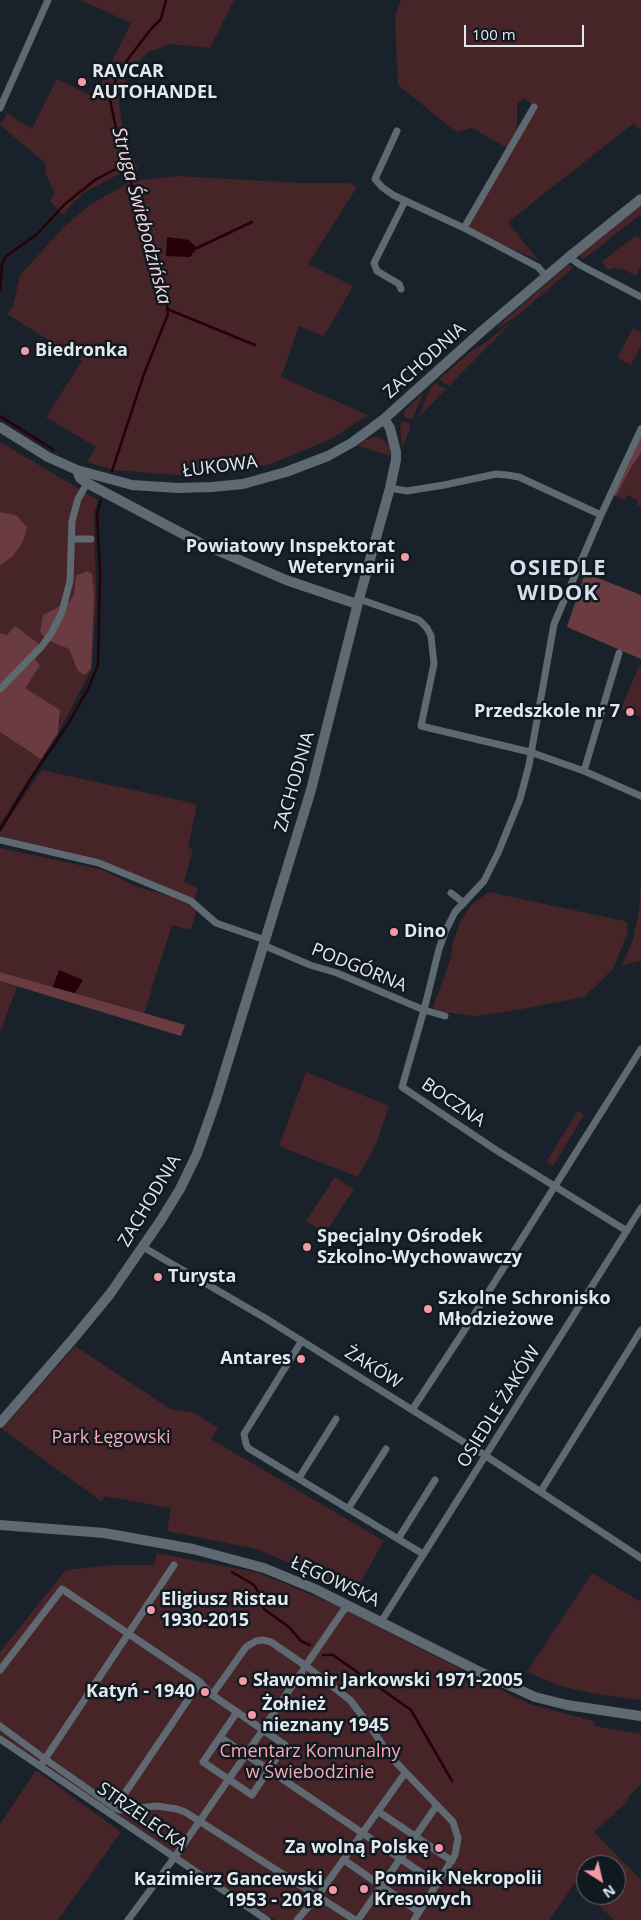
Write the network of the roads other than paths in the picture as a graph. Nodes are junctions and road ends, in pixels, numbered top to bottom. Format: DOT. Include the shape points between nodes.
graph roads {
  1 [pos="48,0"];
  2 [pos="534,107"];
  3 [pos="0,108"];
  4 [pos="397,131"];
  5 [pos="641,198"];
  6 [pos="405,201"];
  7 [pos="464,228"];
  8 [pos="569,256"];
  9 [pos="546,276"];
  10 [pos="401,289"];
  11 [pos="641,297"];
  12 [pos="384,419"];
  13 [pos="0,426"];
  14 [pos="641,429"];
  15 [pos="78,470"];
  16 [pos="87,483"];
  17 [pos="390,488"];
  18 [pos="601,515"];
  19 [pos="71,539"];
  20 [pos="91,539"];
  21 [pos="358,601"];
  22 [pos="619,653"];
  23 [pos="0,690"];
  24 [pos="530,752"];
  25 [pos="584,771"];
  26 [pos="641,796"];
  27 [pos="0,840"];
  28 [pos="451,893"];
  29 [pos="464,903"];
  30 [pos="264,943"];
  31 [pos="424,1010"];
  32 [pos="445,1016"];
  33 [pos="641,1049"];
  34 [pos="554,1186"];
  35 [pos="641,1208"];
  36 [pos="627,1231"];
  37 [pos="143,1246"];
  38 [pos="641,1330"];
  39 [pos="301,1342"];
  40 [pos="412,1410"];
  41 [pos="336,1419"];
  42 [pos="0,1423"];
  43 [pos="386,1449"];
  44 [pos="486,1456"];
  45 [pos="299,1478"];
  46 [pos="436,1480"];
  47 [pos="540,1491"];
  48 [pos="348,1509"];
  49 [pos="0,1525"];
  50 [pos="398,1539"];
  51 [pos="423,1554"];
  52 [pos="641,1558"];
  53 [pos="174,1565"];
  54 [pos="348,1606"];
  55 [pos="382,1622"];
  56 [pos="129,1635"];
  57 [pos="304,1669"];
  58 [pos="0,1670"];
  59 [pos="200,1682"];
  60 [pos="212,1695"];
  61 [pos="237,1712"];
  62 [pos="641,1716"];
  63 [pos="0,1726"];
  64 [pos="264,1728"];
  65 [pos="220,1737"];
  66 [pos="0,1739"];
  67 [pos="246,1754"];
  68 [pos="43,1762"];
  69 [pos="269,1771"];
  70 [pos="405,1773"];
  71 [pos="228,1779"];
  72 [pos="437,1804"];
  73 [pos="115,1808"];
  74 [pos="379,1812"];
  75 [pos="199,1822"];
  76 [pos="363,1834"];
  77 [pos="414,1836"];
  78 [pos="174,1858"];
  79 [pos="400,1859"];
  80 [pos="344,1860"];
  81 [pos="452,1861"];
  82 [pos="438,1884"];
  83 [pos="381,1886"];
  84 [pos="317,1897"];
  85 [pos="419,1912"];
  86 [pos="128,1920"];
  87 [pos="267,1920"];
  88 [pos="297,1920"];
  89 [pos="357,1920"];
  90 [pos="414,1920"];
  1 -- 3 [label="street"];
  2 -- 7 [label="street"];
  4 -- 6 [label="street" via="375,179 392,195"];
  5 -- 8 [label="street, ZACHODNIA"];
  6 -- 7 [label="street"];
  6 -- 10 [label="street" via="374,263 377,271 399,284"];
  7 -- 9 [label="street" via="538,267"];
  8 -- 9 [label="street, ZACHODNIA"];
  8 -- 11 [label="street"];
  9 -- 12 [label="street, ZACHODNIA"];
  12 -- 15 [label="street, ŁUKOWA" via="328,456 243,484 195,488 150,486 113,481"];
  12 -- 17 [label="street, ZACHODNIA" via="393,435 396,452"];
  13 -- 15 [label="street, ŁUKOWA" via="48,457"];
  14 -- 18 [label="street"];
  15 -- 16 [label="street" via="80,478"];
  16 -- 19 [label="street" via="74,512"];
  16 -- 21 [label="street" via="200,543 286,580"];
  17 -- 18 [label="street" via="407,491 496,474 507,475 519,477"];
  17 -- 21 [label="street, ZACHODNIA"];
  18 -- 24 [label="street" via="554,624"];
  19 -- 20 [label="street"];
  19 -- 23 [label="street" via="68,594 56,625"];
  21 -- 24 [label="street" via="419,620 427,628 434,664 421,726"];
  21 -- 30 [label="street, ZACHODNIA" via="319,762"];
  22 -- 25 [label="street"];
  24 -- 25 [label="street"];
  24 -- 29 [label="street" via="520,799 492,866 484,881"];
  25 -- 26 [label="street"];
  27 -- 30 [label="street, PODGÓRNA" via="99,863 191,901 216,923"];
  28 -- 29 [label="street"];
  29 -- 31 [label="street" via="455,912 445,932"];
  30 -- 31 [label="street, PODGÓRNA"];
  30 -- 37 [label="street, ZACHODNIA" via="196,1154 180,1189"];
  31 -- 32 [label="street, PODGÓRNA"];
  31 -- 34 [label="street, BOCZNA" via="402,1087"];
  33 -- 34 [label="street"];
  34 -- 36 [label="street"];
  34 -- 40 [label="street"];
  35 -- 36 [label="street, OSIEDLE ŻAKÓW"];
  36 -- 44 [label="street, OSIEDLE ŻAKÓW"];
  37 -- 39 [label="street, ŻAKÓW"];
  37 -- 42 [label="street, ZACHODNIA" via="89,1320"];
  38 -- 47 [label="street"];
  39 -- 40 [label="street, ŻAKÓW"];
  39 -- 45 [label="street" via="244,1434 248,1448"];
  40 -- 44 [label="street, ŻAKÓW"];
  41 -- 45 [label="street"];
  43 -- 48 [label="street"];
  44 -- 47 [label="street, ŻAKÓW"];
  44 -- 51 [label="street, OSIEDLE ŻAKÓW"];
  45 -- 48 [label="street"];
  46 -- 50 [label="street"];
  47 -- 52 [label="street, ŻAKÓW"];
  48 -- 50 [label="street"];
  49 -- 54 [label="street, ŁĘGOWSKA" via="104,1532 193,1549 290,1577"];
  50 -- 51 [label="street"];
  51 -- 55 [label="street, OSIEDLE ŻAKÓW"];
  53 -- 56 [label="street"];
  54 -- 55 [label="street, ŁĘGOWSKA"];
  54 -- 57 [label="street"];
  55 -- 62 [label="street, ŁĘGOWSKA" via="535,1696 567,1705"];
  56 -- 58 [label="street" via="62,1589"];
  56 -- 59 [label="street"];
  56 -- 68 [label="street"];
  57 -- 60 [label="street" via="271,1642 256,1641 240,1654"];
  57 -- 64 [label="street"];
  57 -- 70 [label="street" via="350,1700"];
  59 -- 60 [label="street"];
  59 -- 73 [label="street"];
  60 -- 61 [label="street"];
  61 -- 64 [label="street"];
  61 -- 65 [label="street"];
  63 -- 68 [label="street"];
  64 -- 67 [label="street"];
  64 -- 69 [label="street" via="285,1745"];
  65 -- 67 [label="street"];
  65 -- 71 [label="street" via="203,1762"];
  66 -- 68 [label="street, STRZELECKA"];
  67 -- 69 [label="street"];
  67 -- 71 [label="street"];
  68 -- 73 [label="street"];
  68 -- 78 [label="street, STRZELECKA"];
  69 -- 71 [label="street" via="252,1795"];
  69 -- 76 [label="street"];
  70 -- 72 [label="street"];
  70 -- 74 [label="street"];
  71 -- 75 [label="street"];
  72 -- 77 [label="street"];
  72 -- 81 [label="street" via="456,1830 458,1843"];
  73 -- 75 [label="street" via="157,1806 176,1809"];
  74 -- 76 [label="street"];
  74 -- 77 [label="street"];
  75 -- 78 [label="street"];
  75 -- 84 [label="street"];
  76 -- 79 [label="street"];
  76 -- 80 [label="street"];
  77 -- 79 [label="street"];
  77 -- 81 [label="street"];
  78 -- 86 [label="street"];
  78 -- 87 [label="street, STRZELECKA"];
  79 -- 82 [label="street"];
  79 -- 83 [label="street"];
  80 -- 83 [label="street"];
  80 -- 84 [label="street"];
  81 -- 82 [label="street"];
  82 -- 85 [label="street"];
  83 -- 85 [label="street"];
  83 -- 89 [label="street"];
  84 -- 88 [label="street"];
  84 -- 89 [label="street"];
  85 -- 90 [label="street"];
}
